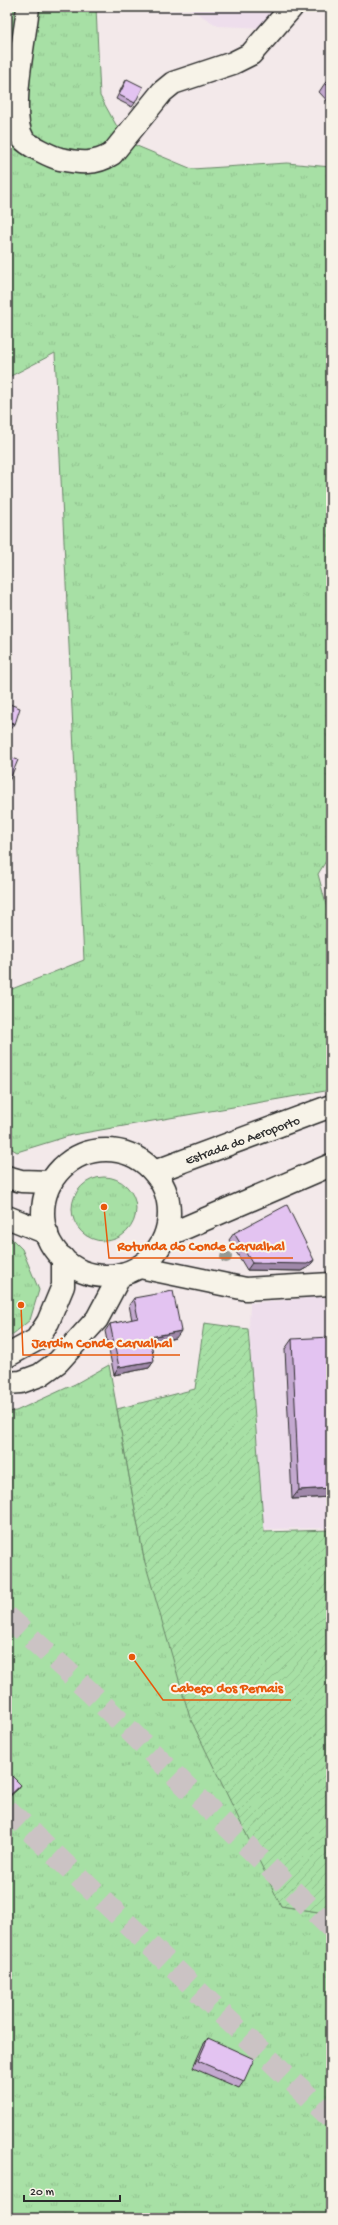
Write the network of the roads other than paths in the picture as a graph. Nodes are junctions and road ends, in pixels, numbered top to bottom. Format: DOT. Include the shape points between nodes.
graph roads {
  1 [pos="28,7"];
  2 [pos="292,7"];
  3 [pos="331,1106"];
  4 [pos="331,1165"];
  5 [pos="154,1172"];
  6 [pos="7,1177"];
  7 [pos="51,1182"];
  8 [pos="7,1217"];
  9 [pos="47,1233"];
  10 [pos="166,1236"];
  11 [pos="63,1258"];
  12 [pos="130,1271"];
  13 [pos="323,1285"];
  14 [pos="7,1356"];
  15 [pos="7,1383"];
  1 -- 2 [label="main road" via="16,106 17,127 24,141 54,157 89,163 112,154 162,92 173,83 233,63 251,54"];
  3 -- 5 [label="main road, Estrada do Aeroporto"];
  4 -- 10 [label="main road"];
  5 -- 7 [label="main road" via="143,1161 123,1152 103,1150 82,1154 64,1166"];
  5 -- 10 [label="main road" via="167,1195 170,1215"];
  6 -- 7 [label="main road" via="21,1181"];
  7 -- 9 [label="main road" via="44,1202"];
  8 -- 9 [label="main road"];
  9 -- 11 [label="main road" via="50,1242"];
  10 -- 12 [label="main road" via="155,1254"];
  11 -- 12 [label="main road" via="80,1270 100,1275"];
  11 -- 14 [label="main road" via="63,1286 48,1322 36,1340"];
  12 -- 13 [label="main road" via="246,1290"];
  12 -- 15 [label="main road" via="97,1319 58,1362 40,1375 21,1382"];
}
